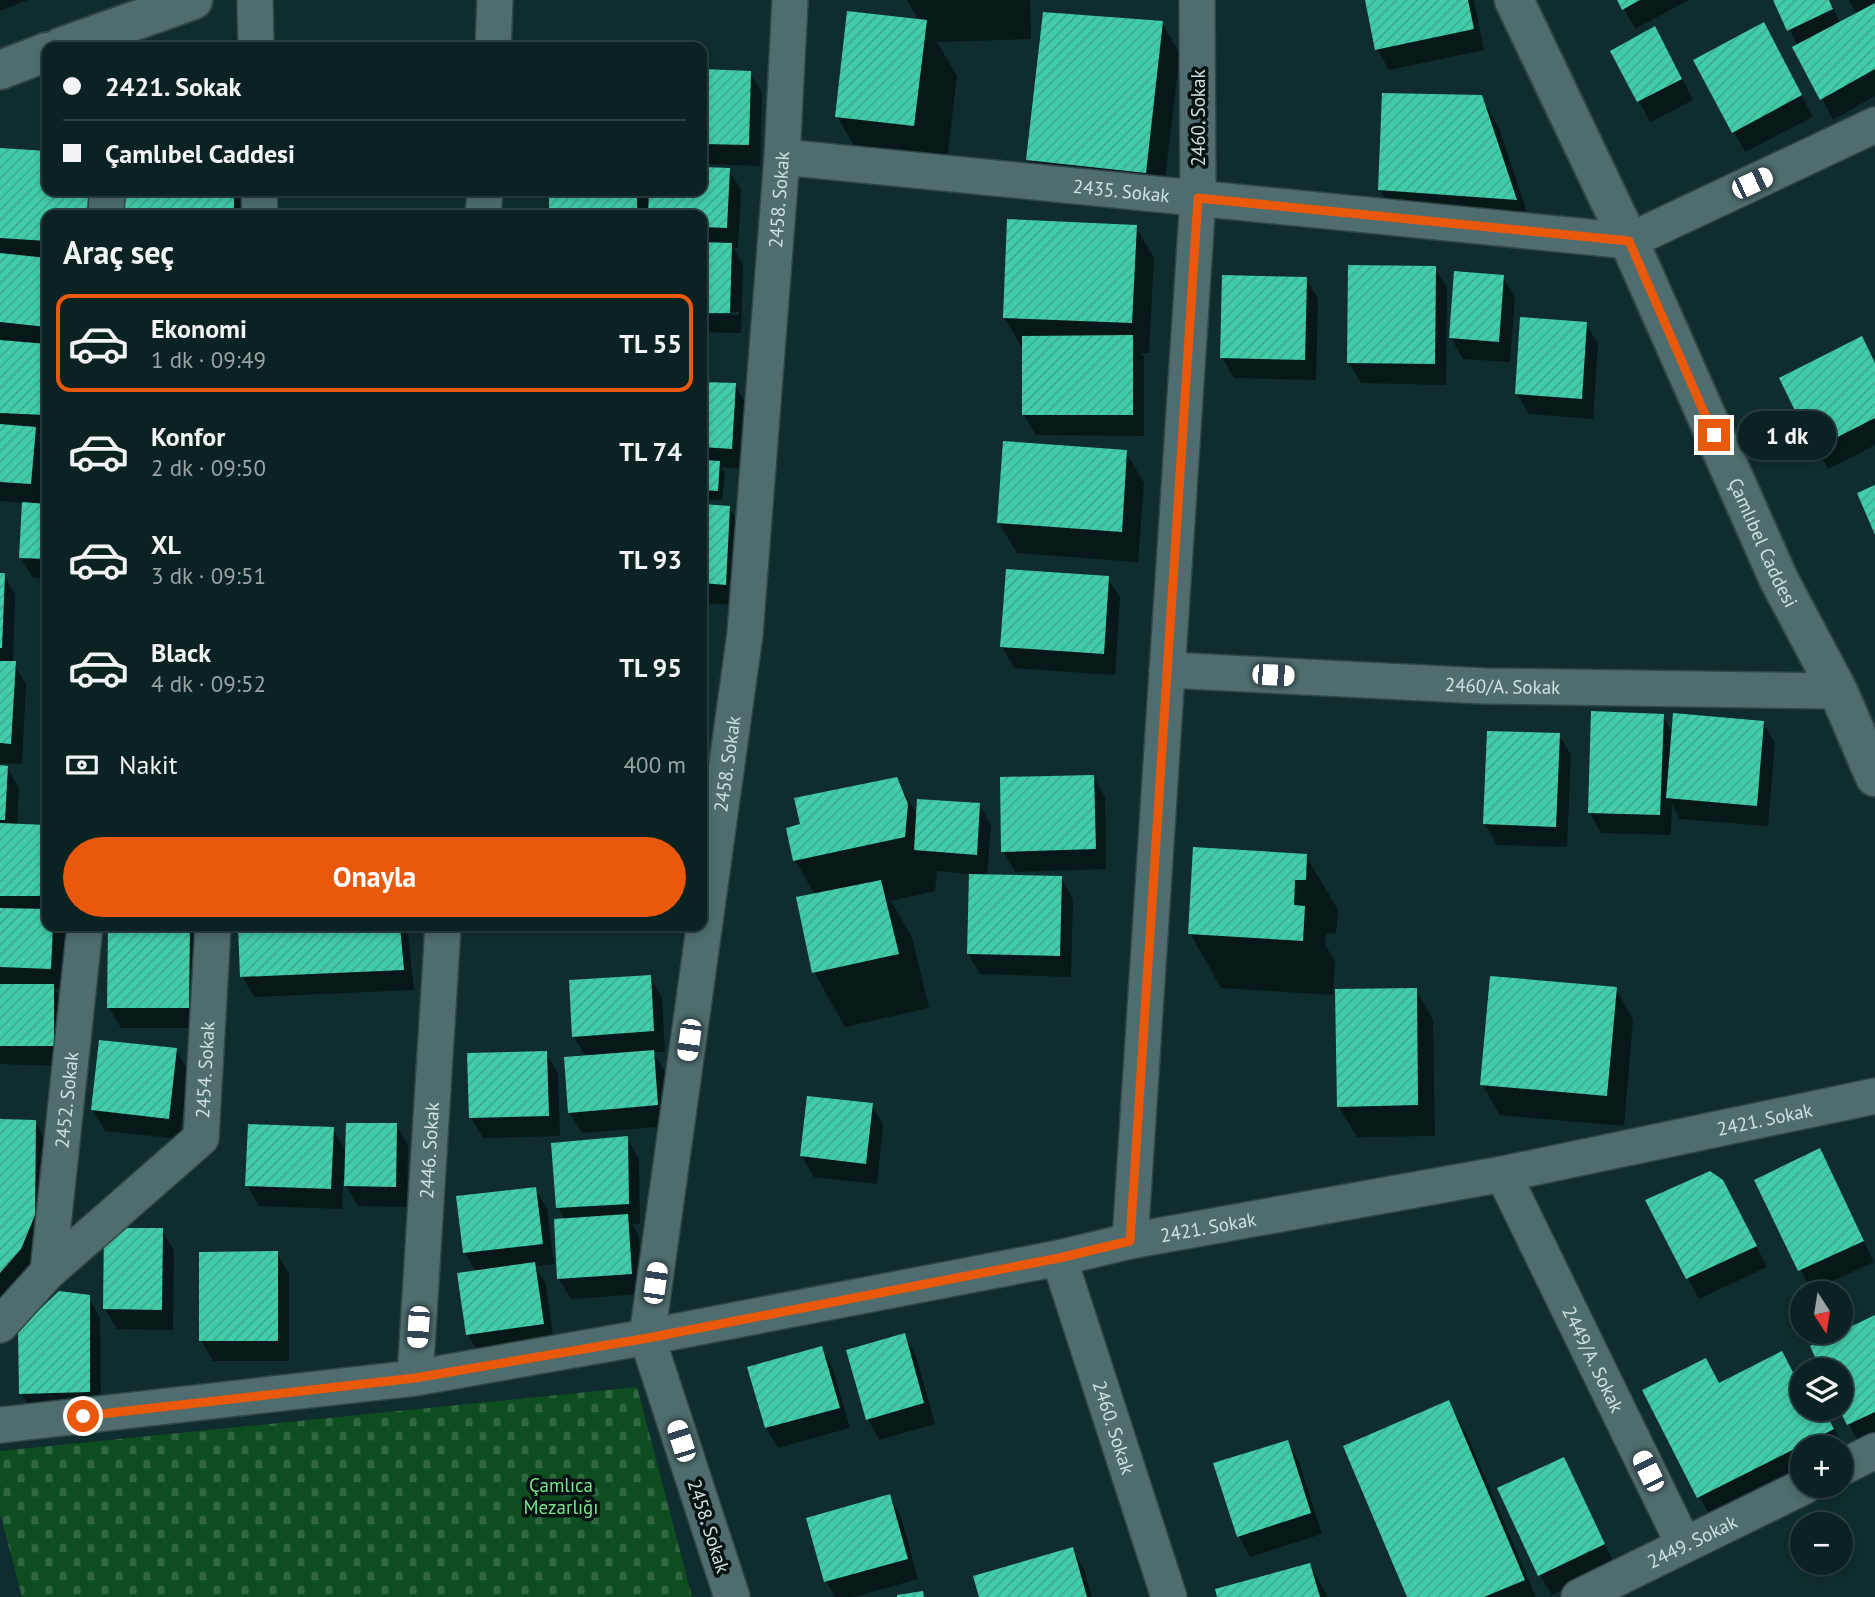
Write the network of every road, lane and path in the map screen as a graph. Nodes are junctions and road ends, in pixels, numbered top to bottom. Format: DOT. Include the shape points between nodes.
graph roads {
  1 [pos="193,0"];
  2 [pos="255,0"];
  3 [pos="495,0"];
  4 [pos="790,0"];
  5 [pos="1197,0"];
  6 [pos="1514,0"];
  7 [pos="111,38"];
  8 [pos="89,42"];
  9 [pos="256,42"];
  10 [pos="492,42"];
  11 [pos="42,54"];
  12 [pos="0,70"];
  13 [pos="1875,125"];
  14 [pos="782,157"];
  15 [pos="1198,198"];
  16 [pos="1629,241"];
  17 [pos="1167,670"];
  18 [pos="1838,691"];
  19 [pos="1875,777"];
  20 [pos="707,910"];
  21 [pos="84,931"];
  22 [pos="213,931"];
  23 [pos="443,931"];
  24 [pos="704,931"];
  25 [pos="1875,1096"];
  26 [pos="1503,1174"];
  27 [pos="1130,1241"];
  28 [pos="1059,1258"];
  29 [pos="48,1272"];
  30 [pos="0,1325"];
  31 [pos="648,1338"];
  32 [pos="415,1378"];
  33 [pos="0,1425"];
  34 [pos="1875,1451"];
  35 [pos="1853,1462"];
  36 [pos="1790,1493"];
  37 [pos="1684,1545"];
  38 [pos="732,1597"];
  39 [pos="1169,1597"];
  40 [pos="1578,1597"];
  1 -- 7 [label="street"];
  2 -- 9 [label="street"];
  3 -- 10 [label="street"];
  4 -- 14 [label="street, 2458. Sokak"];
  5 -- 15 [label="street, 2460. Sokak"];
  6 -- 16 [label="street, Çamlıbel Caddesi"];
  7 -- 8 [label="street"];
  11 -- 12 [label="street"];
  13 -- 16 [label="street"];
  14 -- 15 [label="street, 2435. Sokak"];
  14 -- 20 [label="street, 2458. Sokak" via="745,634"];
  15 -- 16 [label="street, 2435. Sokak"];
  15 -- 17 [label="street, 2460. Sokak"];
  16 -- 18 [label="street, Çamlıbel Caddesi" via="1779,580"];
  17 -- 18 [label="street, 2460/A. Sokak" via="1484,686"];
  17 -- 27 [label="street, 2460. Sokak"];
  18 -- 19 [label="street, Çamlıbel Caddesi"];
  21 -- 29 [label="street, 2452. Sokak"];
  22 -- 29 [label="street, 2454. Sokak" via="201,1138"];
  23 -- 32 [label="street, 2446. Sokak"];
  24 -- 31 [label="street, 2458. Sokak"];
  25 -- 26 [label="street, 2421. Sokak"];
  26 -- 27 [label="street, 2421. Sokak"];
  26 -- 37 [label="street, 2449/A. Sokak"];
  27 -- 28 [label="street, 2421. Sokak"];
  28 -- 31 [label="street, 2421. Sokak"];
  28 -- 39 [label="street, 2460. Sokak"];
  29 -- 30 [label="street, 2454. Sokak"];
  31 -- 32 [label="street, 2421. Sokak"];
  31 -- 38 [label="street, 2458. Sokak"];
  32 -- 33 [label="street, 2421. Sokak"];
  34 -- 35 [label="street"];
  36 -- 37 [label="street, 2449. Sokak"];
  37 -- 40 [label="street, 2449. Sokak"];
}
